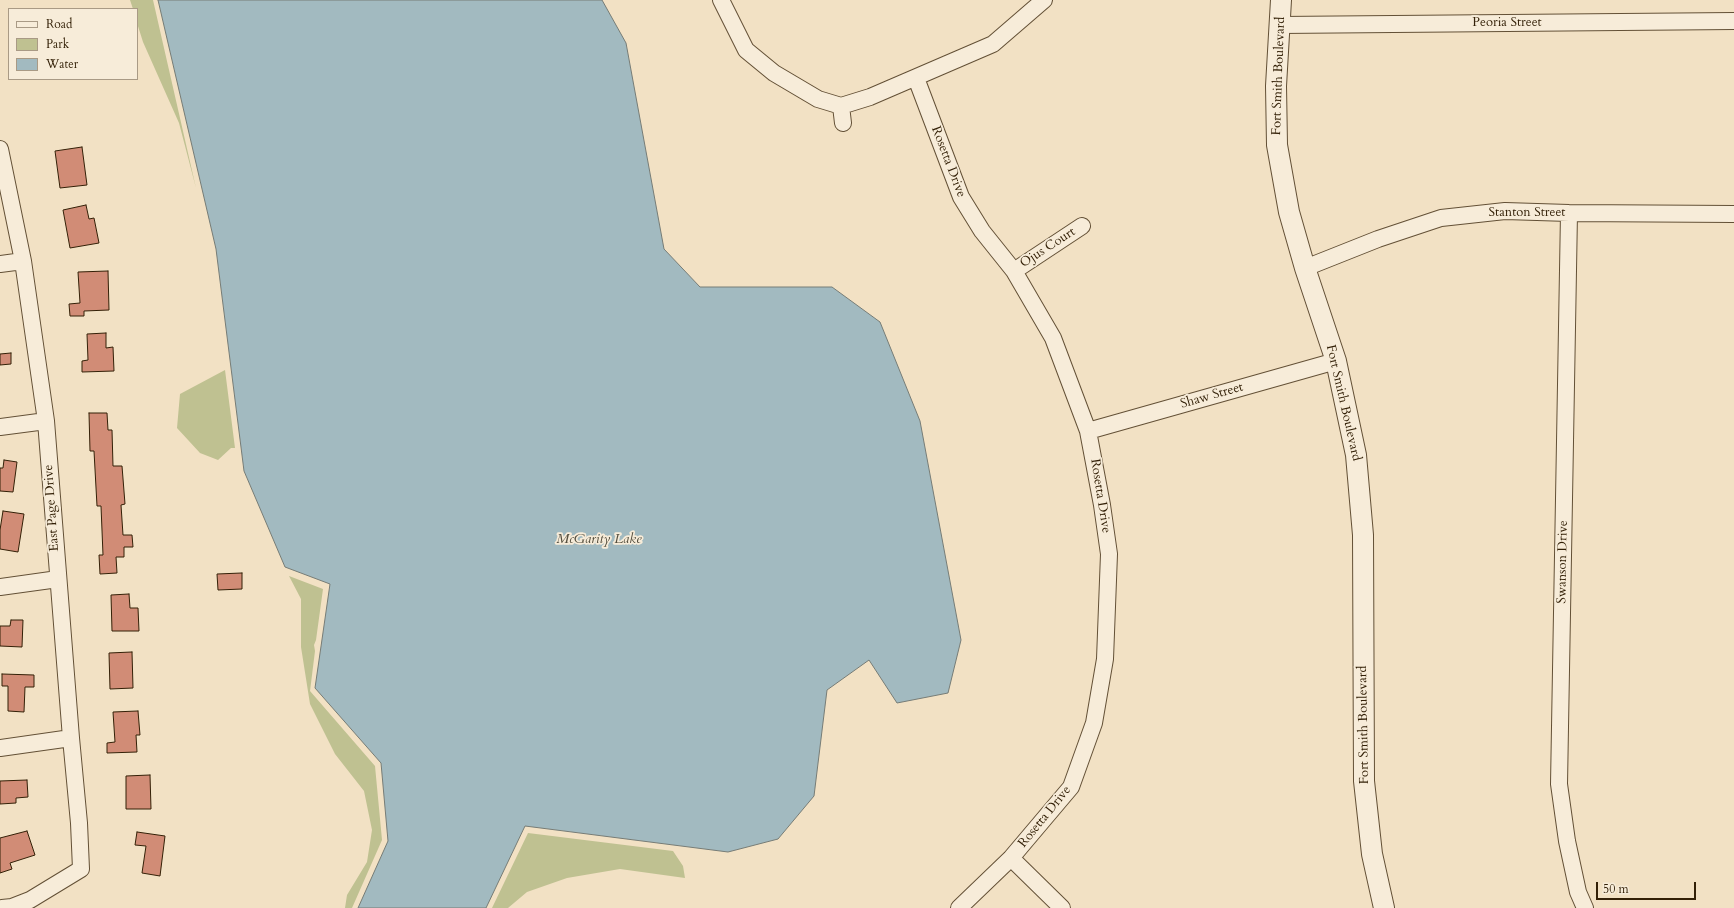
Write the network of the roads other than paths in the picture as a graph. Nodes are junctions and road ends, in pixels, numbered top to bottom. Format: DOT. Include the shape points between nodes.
graph roads {
  1 [pos="721,0"];
  2 [pos="1044,0"];
  3 [pos="1281,0"];
  4 [pos="1734,21"];
  5 [pos="1280,25"];
  6 [pos="916,78"];
  7 [pos="842,106"];
  8 [pos="843,123"];
  9 [pos="0,149"];
  10 [pos="1568,213"];
  11 [pos="1734,214"];
  12 [pos="1082,226"];
  13 [pos="24,261"];
  14 [pos="0,264"];
  15 [pos="1305,268"];
  16 [pos="1014,271"];
  17 [pos="1336,361"];
  18 [pos="46,421"];
  19 [pos="0,428"];
  20 [pos="1088,431"];
  21 [pos="58,579"];
  22 [pos="0,587"];
  23 [pos="71,738"];
  24 [pos="0,748"];
  25 [pos="1011,858"];
  26 [pos="2,908"];
  27 [pos="959,908"];
  28 [pos="1062,908"];
  29 [pos="1384,908"];
  30 [pos="1585,908"];
  1 -- 7 [label="street" via="746,50 774,73 818,99"];
  2 -- 6 [label="street" via="993,44"];
  3 -- 5 [label="street, Fort Smith Boulevard"];
  4 -- 5 [label="street, Peoria Street"];
  5 -- 15 [label="street, Fort Smith Boulevard" via="1276,86 1277,145 1289,212"];
  6 -- 7 [label="street"];
  6 -- 16 [label="street, Rosetta Drive" via="961,197 982,231"];
  7 -- 8 [label="street"];
  9 -- 13 [label="street, East Page Drive"];
  10 -- 11 [label="street, Stanton Street"];
  10 -- 15 [label="street, Stanton Street" via="1505,211 1441,218 1378,239"];
  10 -- 30 [label="street, Swanson Drive" via="1559,784 1578,892"];
  12 -- 16 [label="street, Ojus Court"];
  13 -- 14 [label="street"];
  13 -- 18 [label="street, East Page Drive"];
  15 -- 17 [label="street, Fort Smith Boulevard"];
  16 -- 20 [label="street, Rosetta Drive" via="1053,338"];
  17 -- 20 [label="street, Shaw Street"];
  17 -- 29 [label="street, Fort Smith Boulevard" via="1356,455 1363,535 1364,781 1372,854"];
  18 -- 19 [label="street"];
  18 -- 21 [label="street, East Page Drive"];
  20 -- 25 [label="street, Rosetta Drive" via="1109,554 1105,658 1094,723 1071,787"];
  21 -- 22 [label="street"];
  21 -- 23 [label="street, East Page Drive"];
  23 -- 24 [label="street"];
  23 -- 26 [label="street, East Page Drive" via="80,869 30,900"];
  25 -- 27 [label="street, Rosetta Drive"];
  25 -- 28 [label="street"];
}
